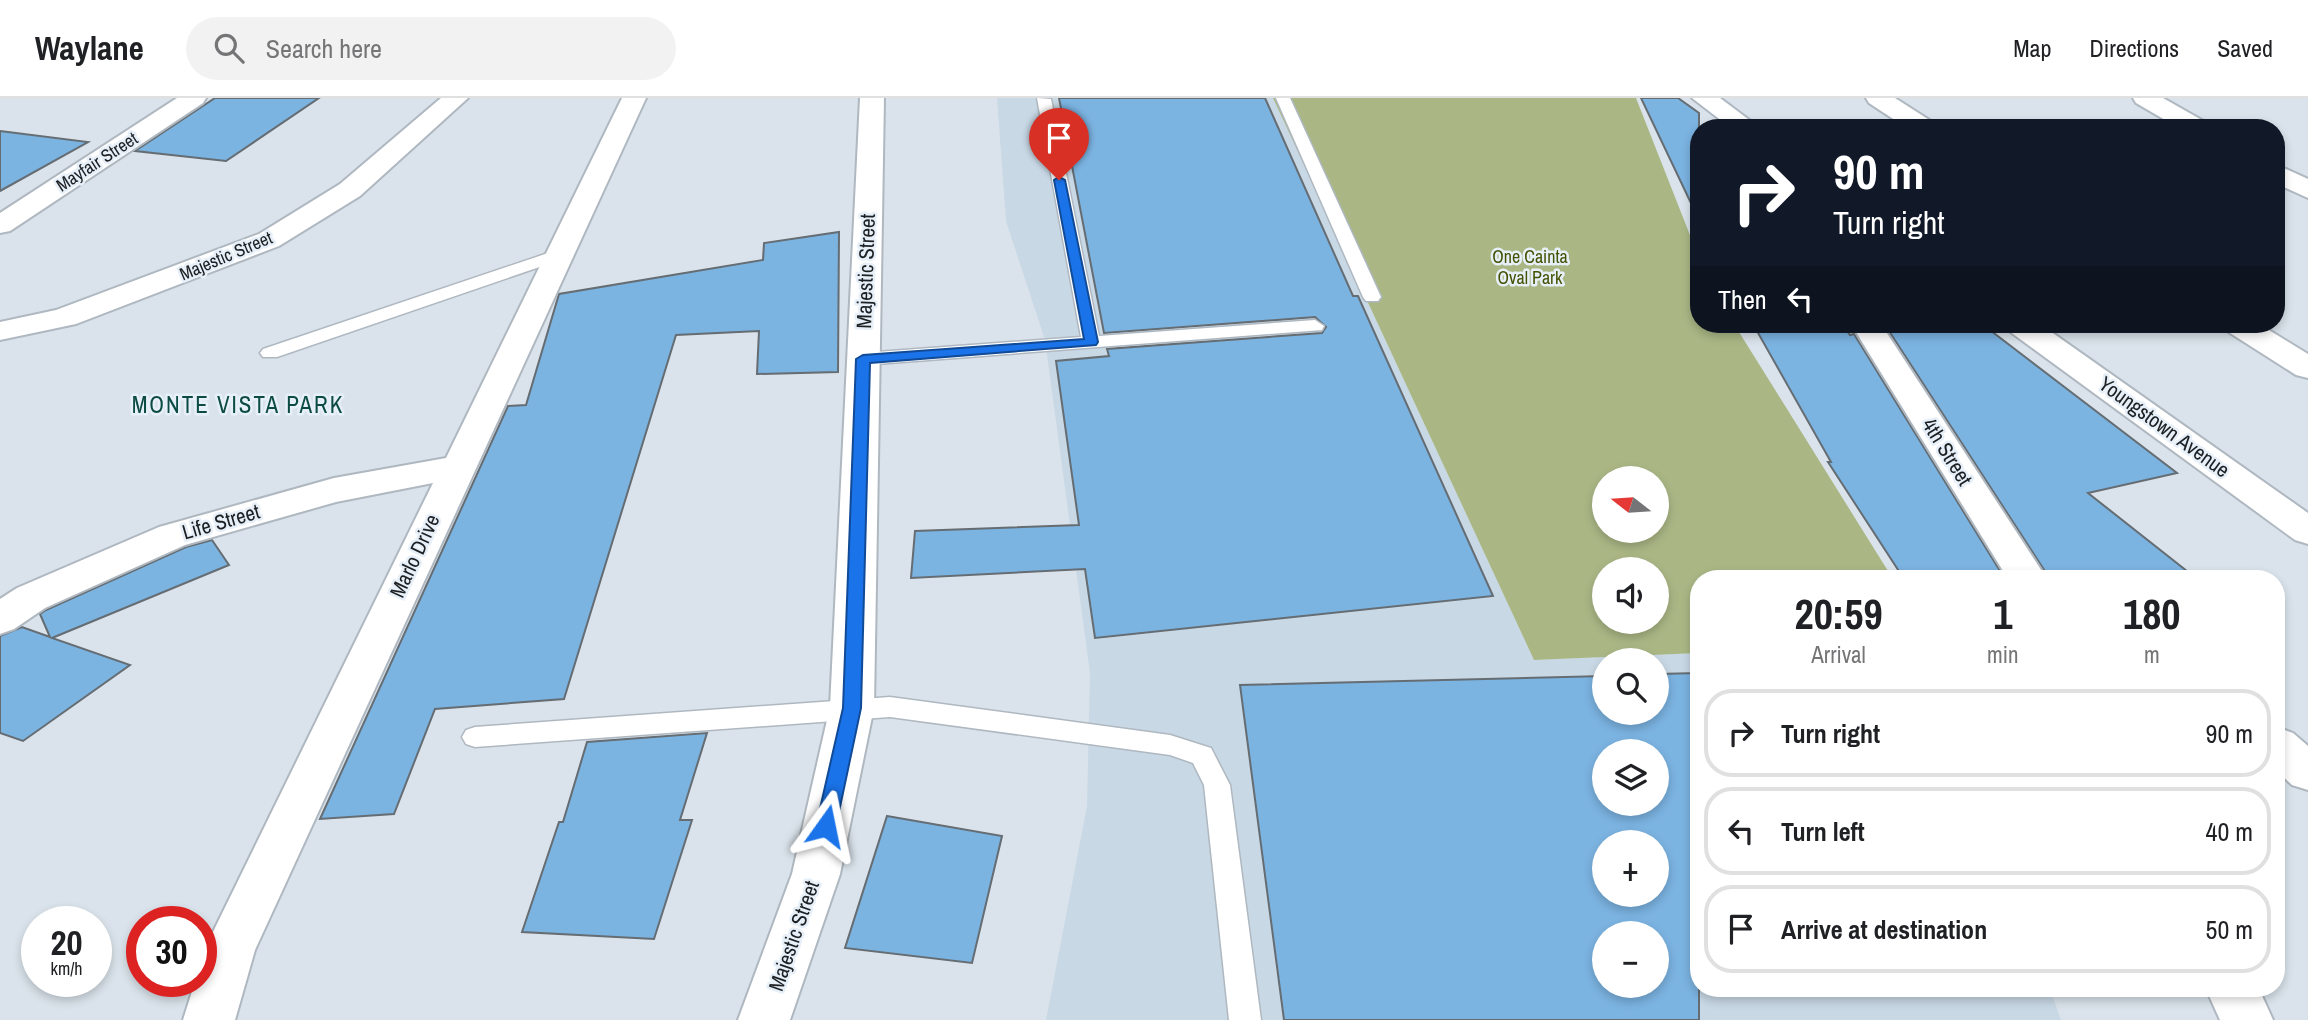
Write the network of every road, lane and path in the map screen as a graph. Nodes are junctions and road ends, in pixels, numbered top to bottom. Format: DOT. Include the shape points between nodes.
graph roads {
  1 [pos="194,98"];
  2 [pos="456,98"];
  3 [pos="634,98"];
  4 [pos="872,98"];
  5 [pos="1283,98"];
  6 [pos="1704,98"];
  7 [pos="1878,98"];
  8 [pos="1044,99"];
  9 [pos="2149,99"];
  10 [pos="1735,119"];
  11 [pos="1911,119"];
  12 [pos="2183,119"];
  13 [pos="2285,177"];
  14 [pos="2307,189"];
  15 [pos="2285,193"];
  16 [pos="0,225"];
  17 [pos="560,254"];
  18 [pos="1372,297"];
  19 [pos="1315,326"];
  20 [pos="0,331"];
  21 [pos="1872,333"];
  22 [pos="2033,333"];
  23 [pos="2252,333"];
  24 [pos="1091,342"];
  25 [pos="270,353"];
  26 [pos="863,359"];
  27 [pos="2308,368"];
  28 [pos="457,467"];
  29 [pos="2308,531"];
  30 [pos="2022,570"];
  31 [pos="0,619"];
  32 [pos="852,708"];
  33 [pos="475,737"];
  34 [pos="2285,752"];
  35 [pos="2308,772"];
  36 [pos="2236,997"];
  37 [pos="209,1020"];
  38 [pos="764,1020"];
  39 [pos="1245,1020"];
  40 [pos="2247,1020"];
  1 -- 16 [label="street, Mayfair Street"];
  2 -- 20 [label="street, Majestic Street" via="350,190 269,240 77,313"];
  3 -- 17 [label="street, Marlo Drive"];
  4 -- 26 [label="street, Majestic Street"];
  5 -- 18 [label="lane"];
  6 -- 10 [label="street"];
  7 -- 11 [label="street"];
  8 -- 24 [label="lane"];
  9 -- 12 [label="street"];
  13 -- 14 [label="street"];
  14 -- 15 [label="street"];
  17 -- 25 [label="lane"];
  17 -- 28 [label="street, Marlo Drive"];
  19 -- 24 [label="lane"];
  21 -- 30 [label="street, 4th Street"];
  22 -- 29 [label="street, Youngstown Avenue"];
  23 -- 27 [label="street"];
  24 -- 26 [label="lane"];
  26 -- 32 [label="street, Majestic Street"];
  28 -- 31 [label="street, Life Street" via="334,490 172,536 31,598"];
  28 -- 37 [label="street, Marlo Drive" via="230,950"];
  32 -- 33 [label="lane"];
  32 -- 38 [label="street, Majestic Street" via="816,874"];
  32 -- 39 [label="lane" via="890,706 1170,745 1202,755 1217,785"];
  34 -- 35 [label="street"];
  36 -- 40 [label="street"];
}
